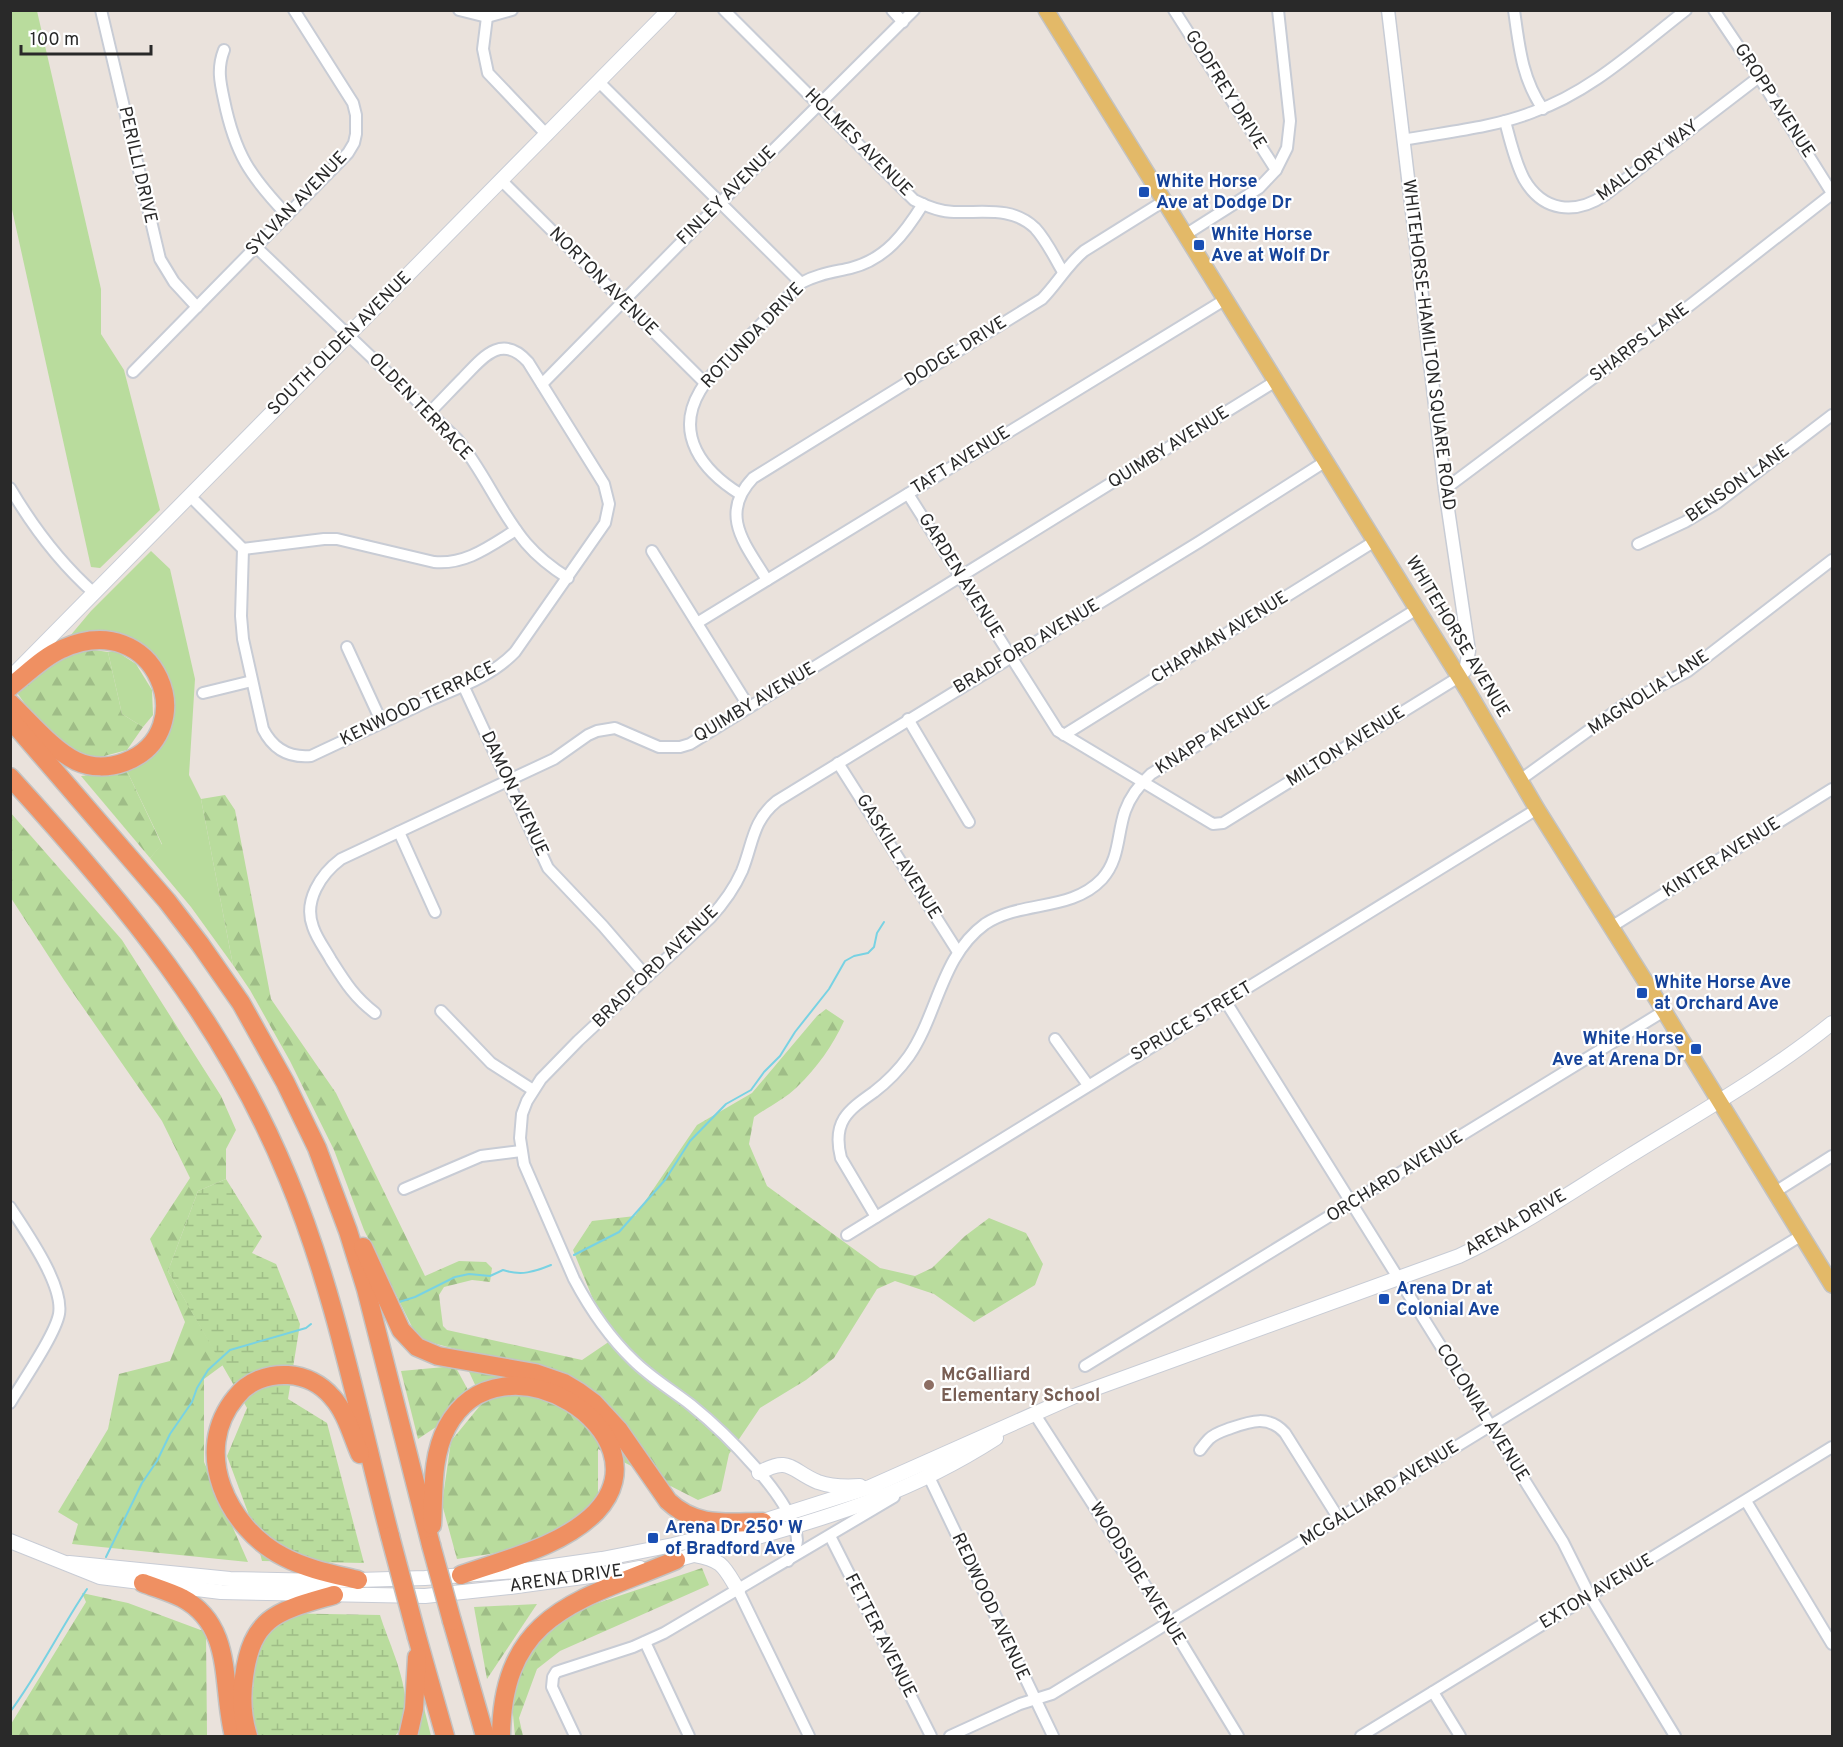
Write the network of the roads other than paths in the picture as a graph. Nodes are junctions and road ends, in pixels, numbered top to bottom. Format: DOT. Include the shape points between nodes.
graph roads {
  1 [pos="101,10"];
  2 [pos="294,10"];
  3 [pos="459,10"];
  4 [pos="512,10"];
  5 [pos="669,10"];
  6 [pos="724,10"];
  7 [pos="892,10"];
  8 [pos="914,10"];
  9 [pos="1174,10"];
  10 [pos="1278,10"];
  11 [pos="1388,10"];
  12 [pos="1514,10"];
  13 [pos="1686,10"];
  14 [pos="1714,10"];
  15 [pos="1050,12"];
  16 [pos="487,17"];
  17 [pos="903,21"];
  18 [pos="224,50"];
  19 [pos="1759,77"];
  20 [pos="599,82"];
  21 [pos="820,104"];
  22 [pos="1543,109"];
  23 [pos="1504,121"];
  24 [pos="547,135"];
  25 [pos="1403,140"];
  26 [pos="1275,170"];
  27 [pos="502,181"];
  28 [pos="1833,194"];
  29 [pos="1164,201"];
  30 [pos="720,203"];
  31 [pos="923,204"];
  32 [pos="287,216"];
  33 [pos="1185,235"];
  34 [pos="256,247"];
  35 [pos="1063,272"];
  36 [pos="801,283"];
  37 [pos="1226,299"];
  38 [pos="623,302"];
  39 [pos="197,306"];
  40 [pos="349,335"];
  41 [pos="133,372"];
  42 [pos="1276,381"];
  43 [pos="705,383"];
  44 [pos="542,384"];
  45 [pos="430,412"];
  46 [pos="1833,415"];
  47 [pos="1326,461"];
  48 [pos="10,488"];
  49 [pos="1445,489"];
  50 [pos="740,494"];
  51 [pos="908,494"];
  52 [pos="190,496"];
  53 [pos="516,530"];
  54 [pos="1375,541"];
  55 [pos="1638,544"];
  56 [pos="243,549"];
  57 [pos="652,551"];
  58 [pos="1833,560"];
  59 [pos="960,577"];
  60 [pos="568,578"];
  61 [pos="767,580"];
  62 [pos="94,593"];
  63 [pos="1417,609"];
  64 [pos="697,623"];
  65 [pos="348,647"];
  66 [pos="1011,657"];
  67 [pos="1459,677"];
  68 [pos="10,678"];
  69 [pos="252,681"];
  70 [pos="463,685"];
  71 [pos="10,687"];
  72 [pos="203,693"];
  73 [pos="10,704"];
  74 [pos="749,707"];
  75 [pos="908,719"];
  76 [pos="17,721"];
  77 [pos="382,723"];
  78 [pos="1064,735"];
  79 [pos="838,763"];
  80 [pos="10,777"];
  81 [pos="506,780"];
  82 [pos="1520,780"];
  83 [pos="1141,783"];
  84 [pos="1833,789"];
  85 [pos="1537,809"];
  86 [pos="1233,817"];
  87 [pos="969,822"];
  88 [pos="399,832"];
  89 [pos="435,912"];
  90 [pos="1611,927"];
  91 [pos="958,952"];
  92 [pos="647,977"];
  93 [pos="1226,1002"];
  94 [pos="441,1011"];
  95 [pos="1664,1011"];
  96 [pos="375,1013"];
  97 [pos="1833,1023"];
  98 [pos="1055,1039"];
  99 [pos="1088,1085"];
  100 [pos="532,1090"];
  101 [pos="1719,1101"];
  102 [pos="317,1148"];
  103 [pos="521,1151"];
  104 [pos="1833,1156"];
  105 [pos="404,1189"];
  106 [pos="1775,1192"];
  107 [pos="1352,1203"];
  108 [pos="10,1207"];
  109 [pos="876,1217"];
  110 [pos="848,1234"];
  111 [pos="1802,1235"];
  112 [pos="1399,1278"];
  113 [pos="1833,1284"];
  114 [pos="1085,1366"];
  115 [pos="10,1402"];
  116 [pos="1034,1413"];
  117 [pos="1490,1426"];
  118 [pos="1833,1447"];
  119 [pos="1200,1450"];
  120 [pos="759,1473"];
  121 [pos="929,1477"];
  122 [pos="886,1481"];
  123 [pos="914,1484"];
  124 [pos="1746,1501"];
  125 [pos="382,1509"];
  126 [pos="789,1514"];
  127 [pos="1340,1519"];
  128 [pos="763,1521"];
  129 [pos="794,1527"];
  130 [pos="830,1536"];
  131 [pos="10,1541"];
  132 [pos="431,1542"];
  133 [pos="684,1557"];
  134 [pos="788,1561"];
  135 [pos="69,1563"];
  136 [pos="461,1575"];
  137 [pos="358,1580"];
  138 [pos="143,1583"];
  139 [pos="738,1590"];
  140 [pos="334,1595"];
  141 [pos="1590,1596"];
  142 [pos="1170,1623"];
  143 [pos="417,1637"];
  144 [pos="645,1642"];
  145 [pos="1833,1644"];
  146 [pos="1433,1692"];
  147 [pos="1034,1700"];
  148 [pos="234,1737"];
  149 [pos="248,1737"];
  150 [pos="408,1737"];
  151 [pos="445,1737"];
  152 [pos="485,1737"];
  153 [pos="501,1737"];
  154 [pos="574,1737"];
  155 [pos="689,1737"];
  156 [pos="809,1737"];
  157 [pos="931,1737"];
  158 [pos="950,1737"];
  159 [pos="1053,1737"];
  160 [pos="1238,1737"];
  161 [pos="1361,1737"];
  162 [pos="1460,1737"];
  163 [pos="1675,1737"];
  1 -- 39 [label="street, PERILLI DRIVE" via="159,259"];
  2 -- 32 [label="street, SYLVAN AVENUE" via="353,103 357,125 348,153"];
  3 -- 16 [label="street"];
  4 -- 16 [label="street"];
  5 -- 20 [label="main road, SOUTH OLDEN AVENUE"];
  6 -- 21 [label="street, HOLMES AVENUE"];
  7 -- 17 [label="street"];
  8 -- 17 [label="street, FINLEY AVENUE"];
  9 -- 26 [label="street, GODFREY DRIVE"];
  10 -- 26 [label="street" via="1290,121 1287,147"];
  11 -- 25 [label="street, WHITEHORSE-HAMILTON SQUARE ROAD"];
  12 -- 22 [label="street" via="1524,73"];
  13 -- 22 [label="street" via="1582,88"];
  14 -- 19 [label="street, GROPP AVENUE"];
  15 -- 29 [label="main road, WHITEHORSE AVENUE"];
  16 -- 24 [label="street" via="483,50 488,73"];
  17 -- 21 [label="street, FINLEY AVENUE"];
  18 -- 32 [label="street" via="219,77 235,142 251,174"];
  19 -- 23 [label="street, MALLORY WAY" via="1605,195 1582,207 1550,204 1530,190"];
  19 -- 28 [label="street, GROPP AVENUE"];
  20 -- 24 [label="main road, SOUTH OLDEN AVENUE"];
  20 -- 30 [label="street"];
  21 -- 30 [label="street, FINLEY AVENUE"];
  21 -- 31 [label="street, HOLMES AVENUE" via="906,193"];
  22 -- 23 [label="street"];
  23 -- 25 [label="street"];
  24 -- 27 [label="main road, SOUTH OLDEN AVENUE"];
  25 -- 49 [label="street, WHITEHORSE-HAMILTON SQUARE ROAD"];
  26 -- 33 [label="street" via="1259,188"];
  27 -- 38 [label="street, NORTON AVENUE"];
  27 -- 40 [label="main road, SOUTH OLDEN AVENUE"];
  28 -- 49 [label="street, SHARPS LANE"];
  29 -- 33 [label="main road, WHITEHORSE AVENUE"];
  29 -- 35 [label="street, DODGE DRIVE" via="1084,251"];
  30 -- 36 [label="street"];
  30 -- 38 [label="street, FINLEY AVENUE"];
  31 -- 35 [label="street, HOLMES AVENUE" via="952,212 1002,212 1024,220 1043,238"];
  31 -- 36 [label="street, ROTUNDA DRIVE" via="906,231 885,252 854,268"];
  32 -- 34 [label="street, SYLVAN AVENUE"];
  33 -- 37 [label="main road, WHITEHORSE AVENUE"];
  34 -- 39 [label="street, SYLVAN AVENUE"];
  34 -- 40 [label="street, OLDEN TERRACE"];
  35 -- 50 [label="street, DODGE DRIVE" via="1041,298 758,474"];
  36 -- 43 [label="street, ROTUNDA DRIVE"];
  37 -- 42 [label="main road, WHITEHORSE AVENUE"];
  37 -- 51 [label="street, TAFT AVENUE"];
  38 -- 43 [label="street, NORTON AVENUE"];
  38 -- 44 [label="street, FINLEY AVENUE"];
  39 -- 41 [label="street, SYLVAN AVENUE"];
  40 -- 45 [label="street, OLDEN TERRACE"];
  40 -- 52 [label="main road, SOUTH OLDEN AVENUE"];
  42 -- 47 [label="main road, WHITEHORSE AVENUE"];
  42 -- 59 [label="street, QUIMBY AVENUE"];
  43 -- 50 [label="street, ROTUNDA DRIVE" via="691,421 697,454 713,475"];
  44 -- 45 [label="street, KENWOOD TERRACE" via="522,355 499,349 486,354"];
  44 -- 60 [label="street, KENWOOD TERRACE" via="604,484 609,504 601,532"];
  45 -- 53 [label="street, OLDEN TERRACE" via="470,454"];
  46 -- 55 [label="street, BENSON LANE" via="1717,503"];
  47 -- 54 [label="main road, WHITEHORSE AVENUE"];
  47 -- 66 [label="street, BRADFORD AVENUE"];
  48 -- 62 [label="street" via="54,553"];
  49 -- 67 [label="street, WHITEHORSE-HAMILTON SQUARE ROAD" via="1469,651 1465,671"];
  50 -- 61 [label="street" via="736,511 738,531"];
  51 -- 59 [label="street, GARDEN AVENUE"];
  51 -- 61 [label="street, TAFT AVENUE"];
  52 -- 56 [label="street"];
  52 -- 62 [label="main road, SOUTH OLDEN AVENUE"];
  53 -- 56 [label="street" via="469,558 445,563 337,539"];
  53 -- 60 [label="street, OLDEN TERRACE" via="540,557"];
  54 -- 63 [label="main road, WHITEHORSE AVENUE"];
  54 -- 78 [label="street, CHAPMAN AVENUE"];
  56 -- 69 [label="street, KENWOOD TERRACE" via="241,616"];
  57 -- 64 [label="street"];
  58 -- 82 [label="street, MAGNOLIA LANE" via="1688,671 1624,705"];
  59 -- 66 [label="street, GARDEN AVENUE"];
  59 -- 74 [label="street, QUIMBY AVENUE"];
  60 -- 70 [label="street, KENWOOD TERRACE" via="515,652 494,670"];
  61 -- 64 [label="street, TAFT AVENUE"];
  62 -- 68 [label="main road, SOUTH OLDEN AVENUE"];
  63 -- 67 [label="main road, WHITEHORSE AVENUE"];
  63 -- 83 [label="street, KNAPP AVENUE"];
  64 -- 74 [label="street"];
  65 -- 77 [label="street"];
  66 -- 75 [label="street, BRADFORD AVENUE"];
  66 -- 78 [label="street, GARDEN AVENUE"];
  67 -- 82 [label="main road, WHITEHORSE AVENUE"];
  67 -- 86 [label="street, MILTON AVENUE"];
  69 -- 72 [label="street"];
  69 -- 77 [label="street, KENWOOD TERRACE" via="263,729 268,738 290,755 311,756"];
  70 -- 77 [label="street, KENWOOD TERRACE"];
  70 -- 81 [label="street, DAMON AVENUE"];
  71 -- 76 [label="highway" via="62,649 103,641 140,653 157,672 164,695 163,717 154,739 139,754 117,765 94,766 73,760"];
  73 -- 76 [label="highway"];
  74 -- 81 [label="street, QUIMBY AVENUE" via="680,747 659,747 615,728 597,731 554,759"];
  75 -- 79 [label="street, BRADFORD AVENUE"];
  75 -- 87 [label="street"];
  76 -- 102 [label="highway" via="207,954 268,1050"];
  78 -- 83 [label="street, GARDEN AVENUE"];
  79 -- 91 [label="street, GASKILL AVENUE"];
  79 -- 92 [label="street, BRADFORD AVENUE" via="764,812 741,873 722,905"];
  80 -- 125 [label="highway" via="170,966 209,1023 252,1099 288,1178 328,1293"];
  81 -- 88 [label="street, QUIMBY AVENUE"];
  81 -- 92 [label="street, DAMON AVENUE" via="548,868"];
  82 -- 85 [label="main road, WHITEHORSE AVENUE"];
  83 -- 86 [label="street, GARDEN AVENUE" via="1213,824"];
  83 -- 91 [label="street, KNAPP AVENUE" via="1125,812 1116,855 1095,886 1073,898 1000,916 976,931"];
  84 -- 90 [label="street, KINTER AVENUE"];
  85 -- 90 [label="main road, WHITEHORSE AVENUE"];
  85 -- 93 [label="street, SPRUCE STREET"];
  88 -- 89 [label="street"];
  88 -- 96 [label="street, QUIMBY AVENUE" via="332,866 320,880 312,903 312,926 318,938 350,990"];
  90 -- 95 [label="main road, WHITEHORSE AVENUE"];
  91 -- 109 [label="street, KNAPP AVENUE" via="909,1055 888,1080 849,1111 840,1126 842,1158"];
  92 -- 100 [label="street, BRADFORD AVENUE"];
  93 -- 99 [label="street, SPRUCE STREET"];
  93 -- 107 [label="street, COLONIAL AVENUE"];
  94 -- 100 [label="street" via="491,1063"];
  95 -- 101 [label="main road, WHITEHORSE AVENUE"];
  95 -- 107 [label="street, ORCHARD AVENUE"];
  97 -- 101 [label="main road, ARENA DRIVE"];
  98 -- 99 [label="street"];
  99 -- 109 [label="street, SPRUCE STREET"];
  100 -- 103 [label="street, BRADFORD AVENUE" via="522,1114"];
  101 -- 106 [label="main road, WHITEHORSE AVENUE"];
  101 -- 112 [label="main road, ARENA DRIVE" via="1486,1243"];
  102 -- 128 [label="highway" via="401,1330 417,1347 438,1356 535,1373 564,1383 607,1415 676,1509 711,1523"];
  102 -- 132 [label="highway" via="364,1283"];
  103 -- 105 [label="street" via="481,1156"];
  103 -- 120 [label="street, BRADFORD AVENUE" via="574,1279 596,1316 633,1360 710,1421"];
  104 -- 106 [label="street"];
  106 -- 111 [label="main road, WHITEHORSE AVENUE"];
  107 -- 112 [label="street, COLONIAL AVENUE"];
  107 -- 114 [label="street, ORCHARD AVENUE" via="1128,1345"];
  108 -- 115 [label="street" via="55,1284 60,1306 55,1325"];
  109 -- 110 [label="street, SPRUCE STREET"];
  111 -- 113 [label="main road, WHITEHORSE AVENUE"];
  111 -- 117 [label="street, MCGALLIARD AVENUE"];
  112 -- 116 [label="main road, ARENA DRIVE"];
  112 -- 117 [label="street, COLONIAL AVENUE"];
  116 -- 121 [label="main road, ARENA DRIVE"];
  116 -- 122 [label="main road, ARENA DRIVE"];
  116 -- 142 [label="street, WOODSIDE AVENUE"];
  117 -- 127 [label="street, MCGALLIARD AVENUE"];
  117 -- 141 [label="street, COLONIAL AVENUE" via="1563,1542"];
  118 -- 124 [label="street, EXTON AVENUE"];
  119 -- 127 [label="street" via="1218,1432 1252,1421 1275,1424 1285,1433"];
  120 -- 122 [label="main road" via="779,1464 834,1486"];
  120 -- 126 [label="street, BRADFORD AVENUE"];
  121 -- 123 [label="main road, ARENA DRIVE"];
  121 -- 147 [label="street, REDWOOD AVENUE"];
  122 -- 126 [label="main road, ARENA DRIVE"];
  123 -- 129 [label="main road, ARENA DRIVE"];
  123 -- 130 [label="street"];
  124 -- 141 [label="street, EXTON AVENUE"];
  124 -- 145 [label="street"];
  125 -- 137 [label="highway" via="339,1407 323,1388 291,1375 269,1376 247,1386 230,1404 218,1428 215,1455 221,1485 235,1515 257,1539 284,1557 322,1572"];
  125 -- 143 [label="highway, bridge"];
  126 -- 128 [label="main road, ARENA DRIVE"];
  126 -- 129 [label="street, BRADFORD AVENUE"];
  127 -- 142 [label="street, MCGALLIARD AVENUE"];
  128 -- 136 [label="main road, ARENA DRIVE" via="602,1559"];
  129 -- 133 [label="main road, ARENA DRIVE"];
  129 -- 134 [label="street, BRADFORD AVENUE" via="797,1542"];
  130 -- 134 [label="street"];
  130 -- 157 [label="street, FETTER AVENUE"];
  131 -- 135 [label="main road, ARENA DRIVE"];
  132 -- 136 [label="highway" via="439,1447 462,1407 497,1388 528,1386 568,1401 595,1421 607,1439 614,1461 608,1494 595,1512 549,1543"];
  132 -- 152 [label="highway, bridge"];
  133 -- 139 [label="main road" via="709,1557 720,1563"];
  133 -- 140 [label="main road, ARENA DRIVE" via="619,1572 425,1596"];
  133 -- 153 [label="highway" via="572,1603 538,1627 521,1650 508,1679 502,1701"];
  134 -- 139 [label="street"];
  135 -- 137 [label="main road, ARENA DRIVE" via="230,1579"];
  135 -- 138 [label="main road, ARENA DRIVE" via="100,1577"];
  136 -- 137 [label="main road, ARENA DRIVE"];
  138 -- 140 [label="main road, ARENA DRIVE" via="221,1592"];
  138 -- 148 [label="highway" via="182,1598 212,1625 223,1651"];
  139 -- 144 [label="street"];
  139 -- 156 [label="street"];
  140 -- 149 [label="highway" via="282,1612 254,1636 243,1682 242,1709"];
  141 -- 146 [label="street, EXTON AVENUE"];
  141 -- 163 [label="street, COLONIAL AVENUE"];
  142 -- 147 [label="street, MCGALLIARD AVENUE" via="1053,1694"];
  142 -- 160 [label="street, WOODSIDE AVENUE"];
  143 -- 150 [label="highway" via="414,1709"];
  143 -- 151 [label="highway"];
  144 -- 154 [label="street" via="556,1672 552,1688"];
  144 -- 155 [label="street"];
  146 -- 161 [label="street, EXTON AVENUE"];
  146 -- 162 [label="street"];
  147 -- 158 [label="street, MCGALLIARD AVENUE"];
  147 -- 159 [label="street, REDWOOD AVENUE"];
}
